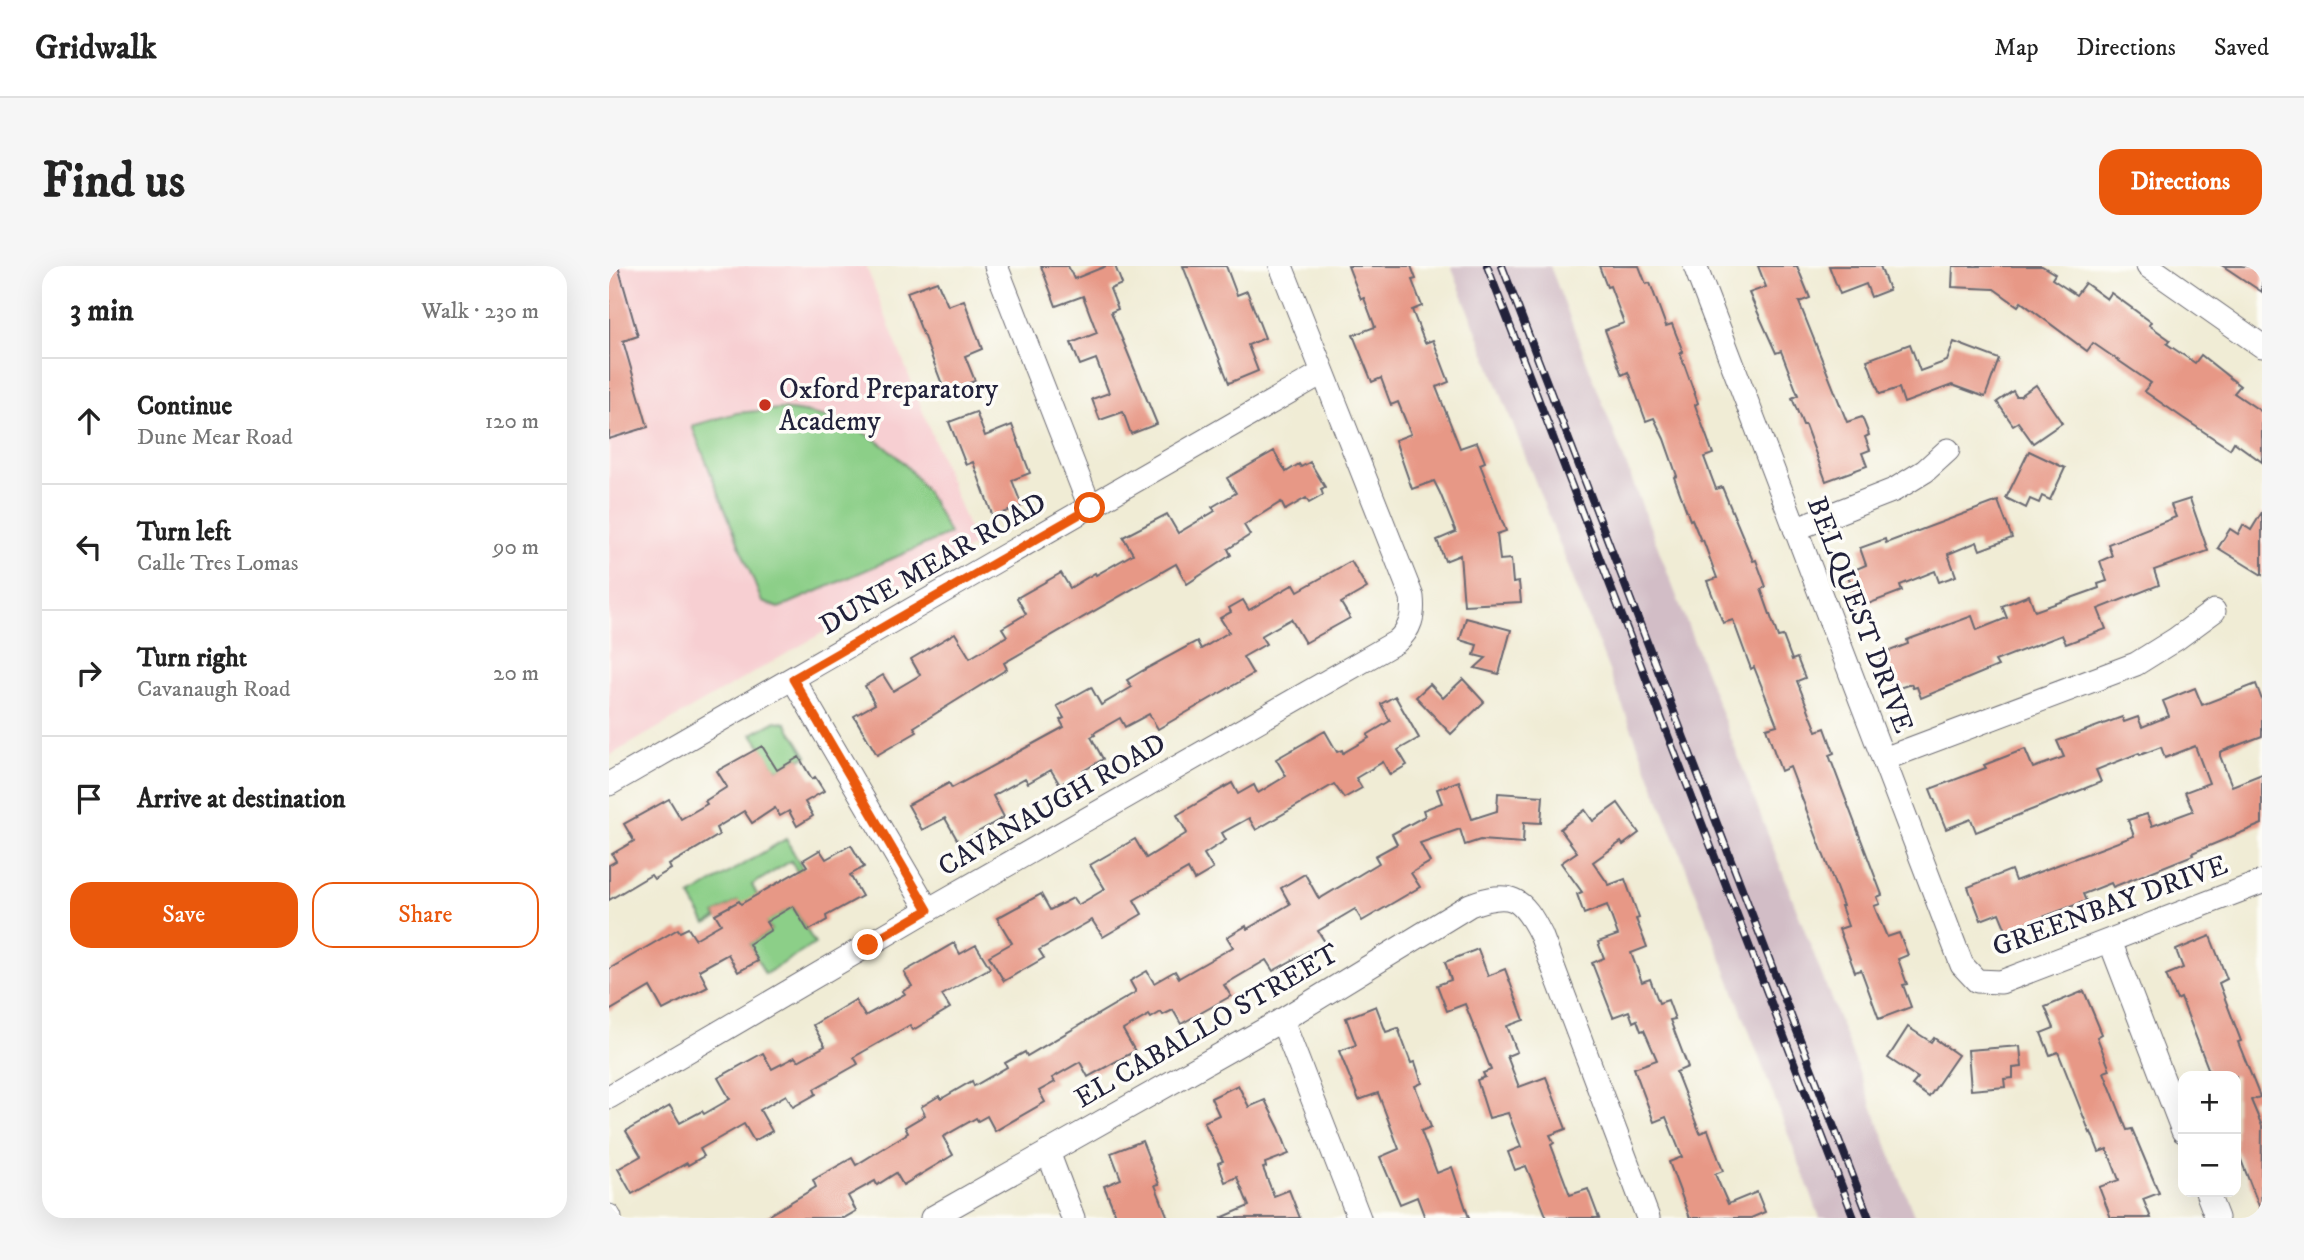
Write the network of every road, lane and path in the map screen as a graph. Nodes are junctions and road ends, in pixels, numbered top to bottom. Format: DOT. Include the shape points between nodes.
graph roads {
  1 [pos="996,266"];
  2 [pos="1281,266"];
  3 [pos="1695,266"];
  4 [pos="2148,266"];
  5 [pos="2262,346"];
  6 [pos="1322,373"];
  7 [pos="1948,450"];
  8 [pos="1090,508"];
  9 [pos="1795,529"];
  10 [pos="2214,611"];
  11 [pos="793,679"];
  12 [pos="1884,759"];
  13 [pos="609,784"];
  14 [pos="2262,882"];
  15 [pos="928,910"];
  16 [pos="2111,941"];
  17 [pos="1977,981"];
  18 [pos="1282,1020"];
  19 [pos="609,1097"];
  20 [pos="2178,1117"];
  21 [pos="1048,1152"];
  22 [pos="2209,1197"];
  23 [pos="932,1218"];
  24 [pos="1073,1218"];
  25 [pos="1359,1218"];
  26 [pos="1648,1218"];
  27 [pos="2217,1218"];
  1 -- 8 [label="street"];
  2 -- 6 [label="street"];
  3 -- 9 [label="street, BELQUEST DRIVE"];
  4 -- 5 [label="street"];
  6 -- 8 [label="street, DUNE MEAR ROAD"];
  6 -- 15 [label="street, CAVANAUGH ROAD" via="1412,597 1411,622 1405,634"];
  7 -- 9 [label="street" via="1925,471 1894,489"];
  8 -- 11 [label="street, DUNE MEAR ROAD"];
  9 -- 12 [label="street, BELQUEST DRIVE"];
  10 -- 12 [label="street" via="2136,664"];
  11 -- 13 [label="street, DUNE MEAR ROAD"];
  11 -- 15 [label="street"];
  12 -- 17 [label="street, BELQUEST DRIVE" via="1962,965"];
  14 -- 16 [label="street, GREENBAY DRIVE"];
  15 -- 19 [label="street, CAVANAUGH ROAD"];
  16 -- 17 [label="street, GREENBAY DRIVE" via="2001,982"];
  16 -- 20 [label="street"];
  18 -- 21 [label="street, EL CABALLO STREET"];
  18 -- 25 [label="street"];
  18 -- 26 [label="street, EL CABALLO STREET" via="1470,905 1491,897 1514,899 1530,914 1541,935"];
  21 -- 23 [label="street, EL CABALLO STREET"];
  21 -- 24 [label="street"];
  22 -- 27 [label="street"];
}
